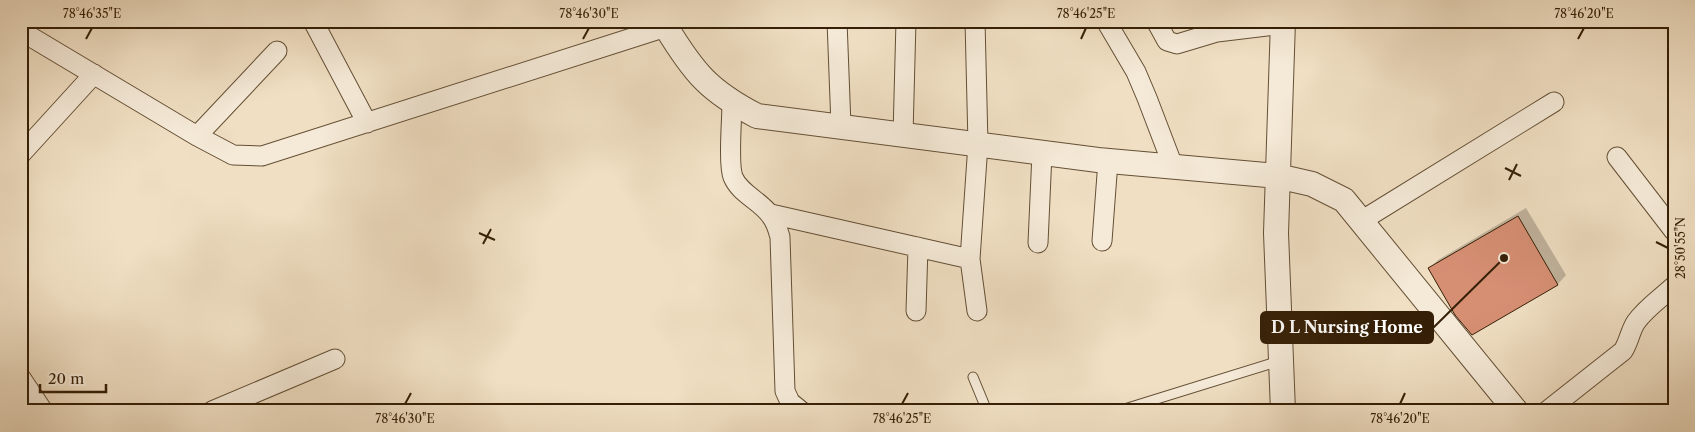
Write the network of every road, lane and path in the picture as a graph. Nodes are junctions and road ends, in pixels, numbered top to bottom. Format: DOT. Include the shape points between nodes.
graph roads {
  1 [pos="313,21"];
  2 [pos="836,21"];
  3 [pos="906,21"];
  4 [pos="975,21"];
  5 [pos="1106,21"];
  6 [pos="1156,21"];
  7 [pos="1283,23"];
  8 [pos="666,24"];
  9 [pos="1238,25"];
  10 [pos="21,31"];
  11 [pos="276,51"];
  12 [pos="94,74"];
  13 [pos="1554,102"];
  14 [pos="732,103"];
  15 [pos="368,123"];
  16 [pos="841,126"];
  17 [pos="903,135"];
  18 [pos="197,136"];
  19 [pos="978,144"];
  20 [pos="1042,152"];
  21 [pos="21,154"];
  22 [pos="1617,157"];
  23 [pos="1108,161"];
  24 [pos="1173,166"];
  25 [pos="1277,176"];
  26 [pos="771,214"];
  27 [pos="1361,221"];
  28 [pos="1674,231"];
  29 [pos="1102,242"];
  30 [pos="1038,243"];
  31 [pos="918,248"];
  32 [pos="970,259"];
  33 [pos="1674,286"];
  34 [pos="916,311"];
  35 [pos="977,311"];
  36 [pos="335,359"];
  37 [pos="1281,360"];
  38 [pos="973,377"];
  39 [pos="21,378"];
  40 [pos="43,411"];
  41 [pos="212,411"];
  42 [pos="801,411"];
  43 [pos="987,411"];
  44 [pos="1118,411"];
  45 [pos="1283,411"];
  46 [pos="1516,411"];
  47 [pos="1547,411"];
  1 -- 15 [label="street"];
  2 -- 16 [label="street"];
  3 -- 17 [label="street"];
  4 -- 19 [label="street"];
  5 -- 24 [label="street" via="1136,72"];
  6 -- 9 [label="street" via="1167,41 1177,44"];
  7 -- 9 [label="street"];
  7 -- 25 [label="street"];
  8 -- 14 [label="street" via="687,61 708,85"];
  8 -- 15 [label="street"];
  10 -- 12 [label="street"];
  11 -- 18 [label="street"];
  12 -- 18 [label="street"];
  12 -- 21 [label="street"];
  13 -- 27 [label="street"];
  14 -- 16 [label="street" via="757,116"];
  14 -- 26 [label="street" via="733,177"];
  15 -- 18 [label="street" via="262,156 233,155"];
  16 -- 17 [label="street"];
  17 -- 19 [label="street"];
  19 -- 20 [label="street"];
  19 -- 32 [label="street"];
  20 -- 23 [label="street"];
  20 -- 30 [label="street"];
  22 -- 28 [label="street"];
  23 -- 24 [label="street"];
  23 -- 29 [label="street"];
  24 -- 25 [label="street"];
  25 -- 27 [label="street" via="1312,184 1344,200"];
  25 -- 37 [label="street"];
  26 -- 31 [label="street"];
  26 -- 42 [label="street" via="780,237 785,391 790,402"];
  27 -- 46 [label="street"];
  31 -- 32 [label="street"];
  31 -- 34 [label="street"];
  32 -- 35 [label="street"];
  33 -- 47 [label="street" via="1641,316 1623,351"];
  36 -- 41 [label="street"];
  37 -- 44 [label="lane"];
  37 -- 45 [label="street"];
  38 -- 43 [label="lane"];
  39 -- 40 [label="street"];
}
